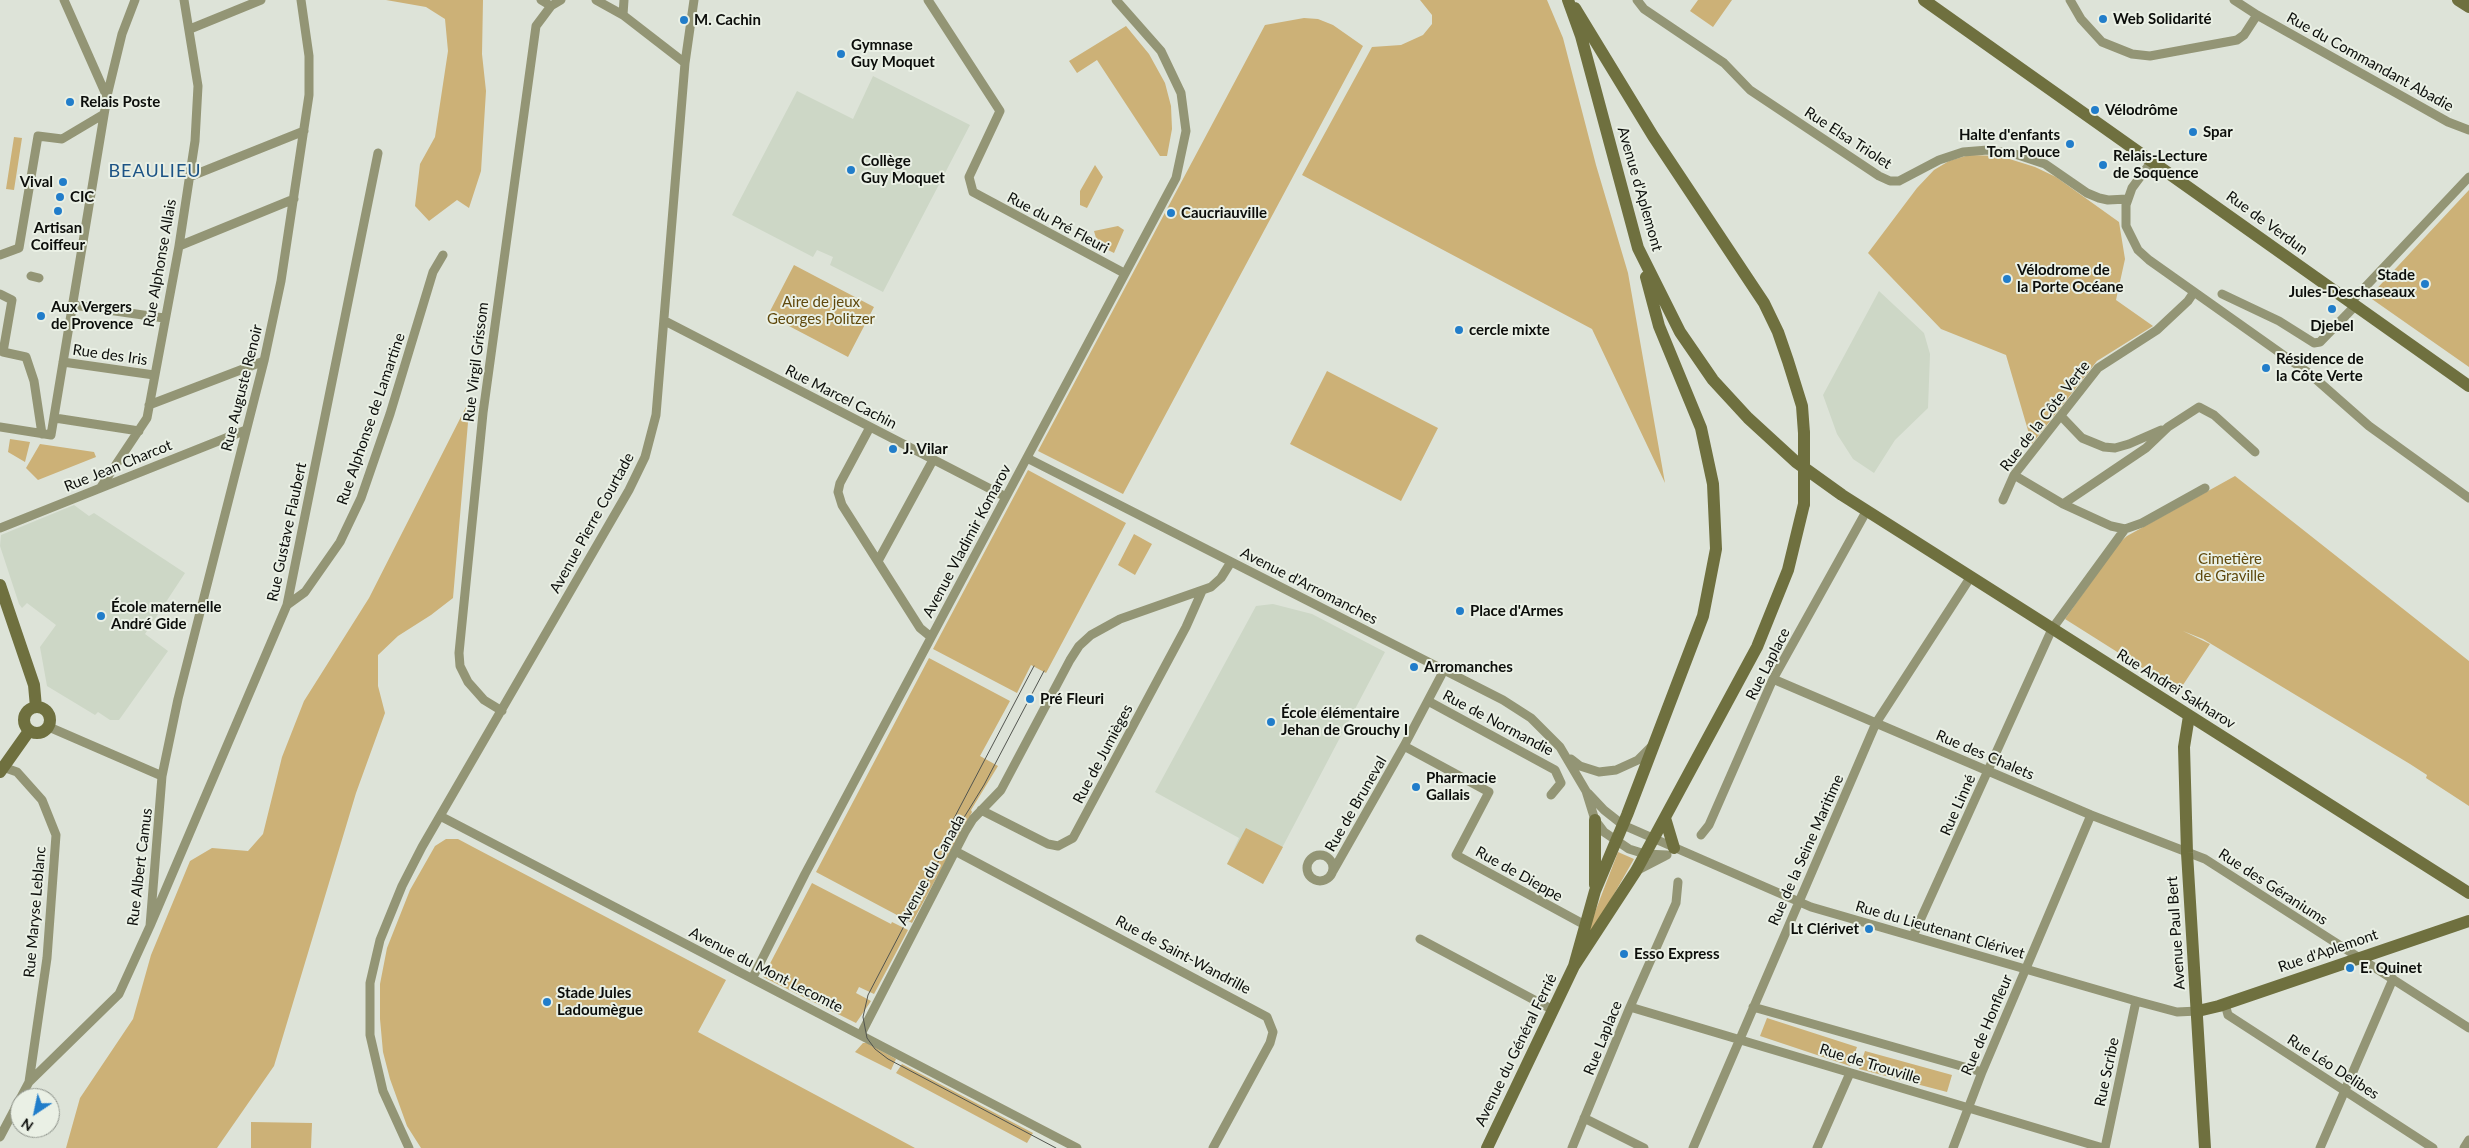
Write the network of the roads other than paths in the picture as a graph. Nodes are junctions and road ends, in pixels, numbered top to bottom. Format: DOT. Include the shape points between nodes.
graph roads {
  1 [pos="64,0"];
  2 [pos="134,0"];
  3 [pos="184,0"];
  4 [pos="261,0"];
  5 [pos="301,0"];
  6 [pos="541,0"];
  7 [pos="561,0"];
  8 [pos="596,0"];
  9 [pos="624,0"];
  10 [pos="694,0"];
  11 [pos="928,0"];
  12 [pos="1116,0"];
  13 [pos="1569,0"];
  14 [pos="1637,0"];
  15 [pos="1924,0"];
  16 [pos="2070,0"];
  17 [pos="2234,0"];
  18 [pos="2458,0"];
  19 [pos="551,6"];
  20 [pos="2469,7"];
  21 [pos="623,15"];
  22 [pos="2257,15"];
  23 [pos="190,29"];
  24 [pos="685,63"];
  25 [pos="107,97"];
  26 [pos="104,114"];
  27 [pos="2469,130"];
  28 [pos="304,131"];
  29 [pos="378,153"];
  30 [pos="2152,161"];
  31 [pos="2469,176"];
  32 [pos="189,177"];
  33 [pos="294,198"];
  34 [pos="2127,199"];
  35 [pos="179,246"];
  36 [pos="1638,248"];
  37 [pos="0,255"];
  38 [pos="443,255"];
  39 [pos="1124,273"];
  40 [pos="2194,292"];
  41 [pos="0,294"];
  42 [pos="2222,294"];
  43 [pos="2353,304"];
  44 [pos="73,305"];
  45 [pos="164,318"];
  46 [pos="664,321"];
  47 [pos="264,361"];
  48 [pos="63,362"];
  49 [pos="154,375"];
  50 [pos="2469,386"];
  51 [pos="148,405"];
  52 [pos="2061,416"];
  53 [pos="55,418"];
  54 [pos="0,427"];
  55 [pos="870,427"];
  56 [pos="2168,427"];
  57 [pos="246,430"];
  58 [pos="139,431"];
  59 [pos="42,434"];
  60 [pos="2255,452"];
  61 [pos="1027,458"];
  62 [pos="934,460"];
  63 [pos="2014,475"];
  64 [pos="101,488"];
  65 [pos="2205,488"];
  66 [pos="1006,497"];
  67 [pos="2469,498"];
  68 [pos="2003,500"];
  69 [pos="2063,504"];
  70 [pos="1867,510"];
  71 [pos="0,528"];
  72 [pos="2125,529"];
  73 [pos="878,561"];
  74 [pos="1231,562"];
  75 [pos="1970,578"];
  76 [pos="0,585"];
  77 [pos="1202,591"];
  78 [pos="287,605"];
  79 [pos="2052,629"];
  80 [pos="931,638"];
  81 [pos="1444,670"];
  82 [pos="1773,679"];
  83 [pos="1428,701"];
  84 [pos="36,707"];
  85 [pos="502,711"];
  86 [pos="2189,716"];
  87 [pos="1876,723"];
  88 [pos="49,727"];
  89 [pos="29,731"];
  90 [pos="1655,742"];
  91 [pos="1404,746"];
  92 [pos="1567,756"];
  93 [pos="1,768"];
  94 [pos="1988,772"];
  95 [pos="162,776"];
  96 [pos="1586,791"];
  97 [pos="1551,795"];
  98 [pos="982,810"];
  99 [pos="2091,815"];
  100 [pos="442,817"];
  101 [pos="1665,818"];
  102 [pos="1595,820"];
  103 [pos="1623,825"];
  104 [pos="1701,835"];
  105 [pos="1654,838"];
  106 [pos="1616,842"];
  107 [pos="955,851"];
  108 [pos="1674,851"];
  109 [pos="2187,852"];
  110 [pos="1645,854"];
  111 [pos="1333,871"];
  112 [pos="1636,871"];
  113 [pos="1678,882"];
  114 [pos="1595,891"];
  115 [pos="2469,893"];
  116 [pos="1798,902"];
  117 [pos="2469,921"];
  118 [pos="1586,925"];
  119 [pos="150,926"];
  120 [pos="1914,936"];
  121 [pos="1420,940"];
  122 [pos="2358,958"];
  123 [pos="1574,966"];
  124 [pos="2025,969"];
  125 [pos="753,977"];
  126 [pos="2392,979"];
  127 [pos="2136,1001"];
  128 [pos="2225,1004"];
  129 [pos="1630,1007"];
  130 [pos="1752,1007"];
  131 [pos="1553,1010"];
  132 [pos="2198,1011"];
  133 [pos="2469,1028"];
  134 [pos="860,1034"];
  135 [pos="1739,1040"];
  136 [pos="1982,1072"];
  137 [pos="1850,1073"];
  138 [pos="29,1082"];
  139 [pos="2344,1091"];
  140 [pos="1967,1108"];
  141 [pos="1584,1118"];
  142 [pos="0,1137"];
  143 [pos="2469,1140"];
  144 [pos="408,1148"];
  145 [pos="1076,1148"];
  146 [pos="1213,1148"];
  147 [pos="1487,1148"];
  148 [pos="1572,1148"];
  149 [pos="1644,1148"];
  150 [pos="1693,1148"];
  151 [pos="1817,1148"];
  152 [pos="1953,1148"];
  153 [pos="2104,1148"];
  154 [pos="2205,1148"];
  155 [pos="2320,1148"];
  156 [pos="2432,1148"];
  157 [pos="2464,1148"];
  1 -- 25 [label="street"];
  2 -- 25 [label="street"];
  3 -- 23 [label="street, Rue Alphonse Allais"];
  4 -- 23 [label="street"];
  5 -- 28 [label="street, Rue Auguste Renoir" via="309,56 309,95"];
  6 -- 19 [label="street"];
  7 -- 19 [label="street, Rue Virgil Grissom"];
  8 -- 21 [label="street"];
  9 -- 21 [label="street"];
  10 -- 24 [label="street, Avenue Pierre Courtade"];
  11 -- 39 [label="street, Rue du Pré Fleuri" via="1000,112 969,177 972,192"];
  12 -- 39 [label="street, Avenue Vladimir Komarov" via="1161,51 1181,93 1186,131 1176,178"];
  13 -- 36 [label="street, Avenue d'Aplemont"];
  13 -- 101 [label="street, bridge" via="1582,16 1653,136 1764,303 1778,332 1802,406 1804,504 1788,570 1764,632"];
  14 -- 34 [label="street, Rue Elsa Triolet" via="1644,9 1724,63 1750,90 1890,181 1963,152 1988,150 2015,154 2045,164 2099,198"];
  15 -- 30 [label="street, Rue de Verdun"];
  16 -- 22 [label="street" via="2081,19 2102,42 2132,54 2150,56 2237,40"];
  17 -- 22 [label="street, Rue du Commandant Abadie"];
  18 -- 20 [label="street"];
  19 -- 85 [label="street, Rue Virgil Grissom" via="536,26 529,75 482,413 459,653 460,666 468,682 484,700"];
  21 -- 24 [label="street"];
  22 -- 27 [label="street, Rue du Commandant Abadie" via="2448,122"];
  23 -- 32 [label="street, Rue Alphonse Allais" via="198,86 195,142"];
  24 -- 46 [label="street, Avenue Pierre Courtade"];
  25 -- 26 [label="street"];
  26 -- 37 [label="street" via="62,139 38,136 19,248"];
  26 -- 44 [label="street"];
  28 -- 32 [label="street"];
  28 -- 33 [label="street, Rue Auguste Renoir"];
  29 -- 78 [label="street, Rue Gustave Flaubert"];
  30 -- 34 [label="street"];
  30 -- 43 [label="street, Rue de Verdun"];
  31 -- 43 [label="street"];
  32 -- 35 [label="street, Rue Alphonse Allais"];
  33 -- 35 [label="street"];
  33 -- 47 [label="street, Rue Auguste Renoir"];
  34 -- 40 [label="street" via="2126,226 2138,250"];
  35 -- 45 [label="street, Rue Alphonse Allais"];
  36 -- 70 [label="street, Avenue d'Aplemont" via="1680,332 1714,380 1748,418 1796,462"];
  36 -- 90 [label="street" via="1659,326 1701,428 1716,519 1716,548 1703,616"];
  38 -- 78 [label="street, Rue Alphonse de Lamartine" via="433,272 361,498 335,550 305,592"];
  39 -- 61 [label="street, Avenue Vladimir Komarov"];
  40 -- 52 [label="street, Rue de la Côte Verte" via="2157,330 2098,368"];
  40 -- 67 [label="street" via="2310,374 2369,426"];
  41 -- 59 [label="street" via="12,300 3,352 26,357 34,381"];
  42 -- 43 [label="street" via="2279,321 2314,343 2320,342"];
  43 -- 50 [label="street, Rue de Verdun"];
  44 -- 45 [label="street"];
  44 -- 48 [label="street"];
  45 -- 49 [label="street, Rue Alphonse Allais"];
  46 -- 55 [label="street, Rue Marcel Cachin"];
  46 -- 85 [label="street, Avenue Pierre Courtade" via="656,415 645,457"];
  47 -- 51 [label="street"];
  47 -- 57 [label="street, Rue Auguste Renoir"];
  48 -- 49 [label="street, Rue des Iris"];
  48 -- 53 [label="street"];
  49 -- 51 [label="street, Rue Alphonse Allais"];
  51 -- 58 [label="street, Rue Alphonse Allais" via="147,418"];
  52 -- 56 [label="street" via="2082,438 2115,448"];
  52 -- 63 [label="street, Rue de la Côte Verte"];
  53 -- 58 [label="street"];
  53 -- 59 [label="street" via="52,435"];
  54 -- 59 [label="street"];
  55 -- 62 [label="street, Rue Marcel Cachin"];
  55 -- 73 [label="street" via="838,492 842,505"];
  56 -- 60 [label="street" via="2193,409 2205,408"];
  56 -- 69 [label="street" via="2146,448"];
  57 -- 64 [label="street, Rue Jean Charcot"];
  57 -- 95 [label="street, Rue Auguste Renoir" via="178,698"];
  58 -- 64 [label="street, Rue Alphonse Allais"];
  61 -- 66 [label="street, Avenue Vladimir Komarov"];
  61 -- 74 [label="street, Avenue d'Arromanches"];
  62 -- 66 [label="street, Rue Marcel Cachin"];
  62 -- 73 [label="street"];
  63 -- 68 [label="street, Rue de la Côte Verte"];
  63 -- 69 [label="street"];
  64 -- 71 [label="street, Rue Jean Charcot"];
  65 -- 72 [label="street"];
  66 -- 80 [label="street, Avenue Vladimir Komarov"];
  69 -- 72 [label="street"];
  70 -- 75 [label="street, Rue Andreï Sakharov"];
  70 -- 82 [label="street, Rue Laplace"];
  72 -- 79 [label="street, Rue Linné"];
  73 -- 80 [label="street" via="920,628"];
  74 -- 77 [label="street, Avenue du Canada" via="1221,578"];
  74 -- 81 [label="street, Avenue d'Arromanches"];
  75 -- 79 [label="street, Rue Andreï Sakharov"];
  75 -- 87 [label="street, Rue de la Seine Maritime"];
  76 -- 84 [label="street" via="34,685"];
  77 -- 98 [label="street, Avenue du Canada" via="1120,619 1091,635 1079,646 1001,790"];
  77 -- 98 [label="street, Rue de Jumièges" via="1073,838 1058,846 1048,844"];
  78 -- 119 [label="street, Rue Gustave Flaubert"];
  79 -- 86 [label="street, Rue Andreï Sakharov"];
  79 -- 94 [label="street, Rue Linné"];
  80 -- 125 [label="street, Avenue Vladimir Komarov"];
  81 -- 83 [label="street, Rue de Bruneval"];
  81 -- 92 [label="street, Avenue d'Arromanches" via="1531,718"];
  82 -- 87 [label="street, Rue des Chalets"];
  82 -- 104 [label="street, Rue Laplace" via="1709,825"];
  83 -- 91 [label="street, Rue de Bruneval"];
  83 -- 97 [label="street, Rue de Normandie" via="1554,770 1561,783"];
  84 -- 88 [label="street" via="48,713"];
  84 -- 89 [label="street" via="25,717"];
  85 -- 100 [label="street, Avenue Pierre Courtade"];
  86 -- 109 [label="street, Avenue Paul Bert" via="2184,747"];
  86 -- 115 [label="street, Rue Andreï Sakharov"];
  87 -- 94 [label="street, Rue des Chalets"];
  87 -- 116 [label="street, Rue de la Seine Maritime"];
  88 -- 89 [label="street" via="40,733"];
  88 -- 95 [label="street"];
  89 -- 93 [label="street"];
  90 -- 92 [label="street, Avenue d'Arromanches" via="1638,760 1616,770 1599,772 1580,766"];
  90 -- 103 [label="street"];
  91 -- 111 [label="street, Rue de Bruneval"];
  91 -- 118 [label="street, Rue de Dieppe" via="1490,792 1456,854"];
  92 -- 96 [label="street, Avenue d'Arromanches"];
  93 -- 138 [label="street, Rue Maryse Leblanc" via="18,772 42,800 56,835 46,958"];
  94 -- 99 [label="street, Rue des Chalets"];
  94 -- 120 [label="street, Rue Linné"];
  95 -- 119 [label="street, Rue Albert Camus"];
  96 -- 102 [label="street, Avenue d'Arromanches"];
  96 -- 103 [label="street, Avenue d'Arromanches"];
  98 -- 107 [label="street, Avenue du Canada" via="972,820"];
  99 -- 109 [label="street, Rue des Chalets"];
  99 -- 124 [label="street, Rue de Honfleur"];
  100 -- 125 [label="street, Avenue du Mont Lecomte"];
  100 -- 144 [label="street, Avenue Pierre Courtade" via="402,886 380,940 370,984 370,1035 383,1091"];
  101 -- 105 [label="street"];
  101 -- 108 [label="street"];
  102 -- 106 [label="street, Avenue d'Arromanches"];
  102 -- 114 [label="street"];
  103 -- 105 [label="street, Rue du Lieutenant Clérivet"];
  103 -- 106 [label="street"];
  105 -- 108 [label="street, Rue du Lieutenant Clérivet"];
  105 -- 110 [label="street"];
  106 -- 110 [label="street, Rue du Lieutenant Clérivet"];
  106 -- 114 [label="street"];
  107 -- 134 [label="street, Avenue du Canada"];
  107 -- 146 [label="street, Rue de Saint-Wandrille" via="1267,1017 1273,1032 1270,1043"];
  108 -- 110 [label="street, Rue du Lieutenant Clérivet"];
  108 -- 112 [label="street"];
  108 -- 116 [label="street, Rue du Lieutenant Clérivet"];
  109 -- 122 [label="street, Rue des Géraniums" via="2204,859"];
  109 -- 132 [label="street, Avenue Paul Bert"];
  110 -- 112 [label="street"];
  112 -- 123 [label="street"];
  113 -- 129 [label="street, Rue Laplace" via="1676,903"];
  114 -- 118 [label="street"];
  116 -- 120 [label="street, Rue du Lieutenant Clérivet"];
  116 -- 130 [label="street, Rue de la Seine Maritime"];
  117 -- 122 [label="street, Rue d'Aplemont"];
  118 -- 123 [label="street"];
  119 -- 138 [label="street, Rue Albert Camus" via="119,994"];
  120 -- 124 [label="street, Rue du Lieutenant Clérivet"];
  121 -- 131 [label="street"];
  122 -- 126 [label="street, Rue des Géraniums"];
  122 -- 128 [label="street, Rue d'Aplemont"];
  123 -- 131 [label="street, Avenue du Général Ferrié"];
  124 -- 127 [label="street, Rue du Lieutenant Clérivet"];
  124 -- 136 [label="street, Rue de Honfleur"];
  125 -- 134 [label="street, Avenue du Mont Lecomte"];
  126 -- 133 [label="street, Rue des Géraniums"];
  126 -- 139 [label="street"];
  127 -- 132 [label="street, Rue du Lieutenant Clérivet" via="2177,1012"];
  127 -- 153 [label="street, Rue Scribe"];
  128 -- 132 [label="street, Rue d'Aplemont"];
  128 -- 139 [label="street, Rue Léo Delibes" via="2228,1015"];
  129 -- 135 [label="street, Rue de Trouville"];
  129 -- 141 [label="street, Rue Laplace"];
  130 -- 135 [label="street, Rue de la Seine Maritime"];
  130 -- 136 [label="street, Rue de Trouville"];
  131 -- 147 [label="street, Avenue du Général Ferrié"];
  132 -- 154 [label="street, Avenue Paul Bert" via="2196,1024"];
  134 -- 145 [label="street, Avenue du Mont Lecomte"];
  135 -- 137 [label="street, Rue de Trouville"];
  135 -- 150 [label="street, Rue de la Seine Maritime"];
  136 -- 140 [label="street, Rue de Honfleur"];
  137 -- 140 [label="street, Rue de Trouville"];
  137 -- 151 [label="street"];
  138 -- 142 [label="street, Rue Albert Camus"];
  139 -- 155 [label="street"];
  139 -- 156 [label="street, Rue Léo Delibes"];
  140 -- 152 [label="street, Rue de Honfleur"];
  140 -- 153 [label="street, Rue de Trouville"];
  141 -- 148 [label="street, Rue Laplace"];
  141 -- 149 [label="street"];
  143 -- 157 [label="street"];
}
